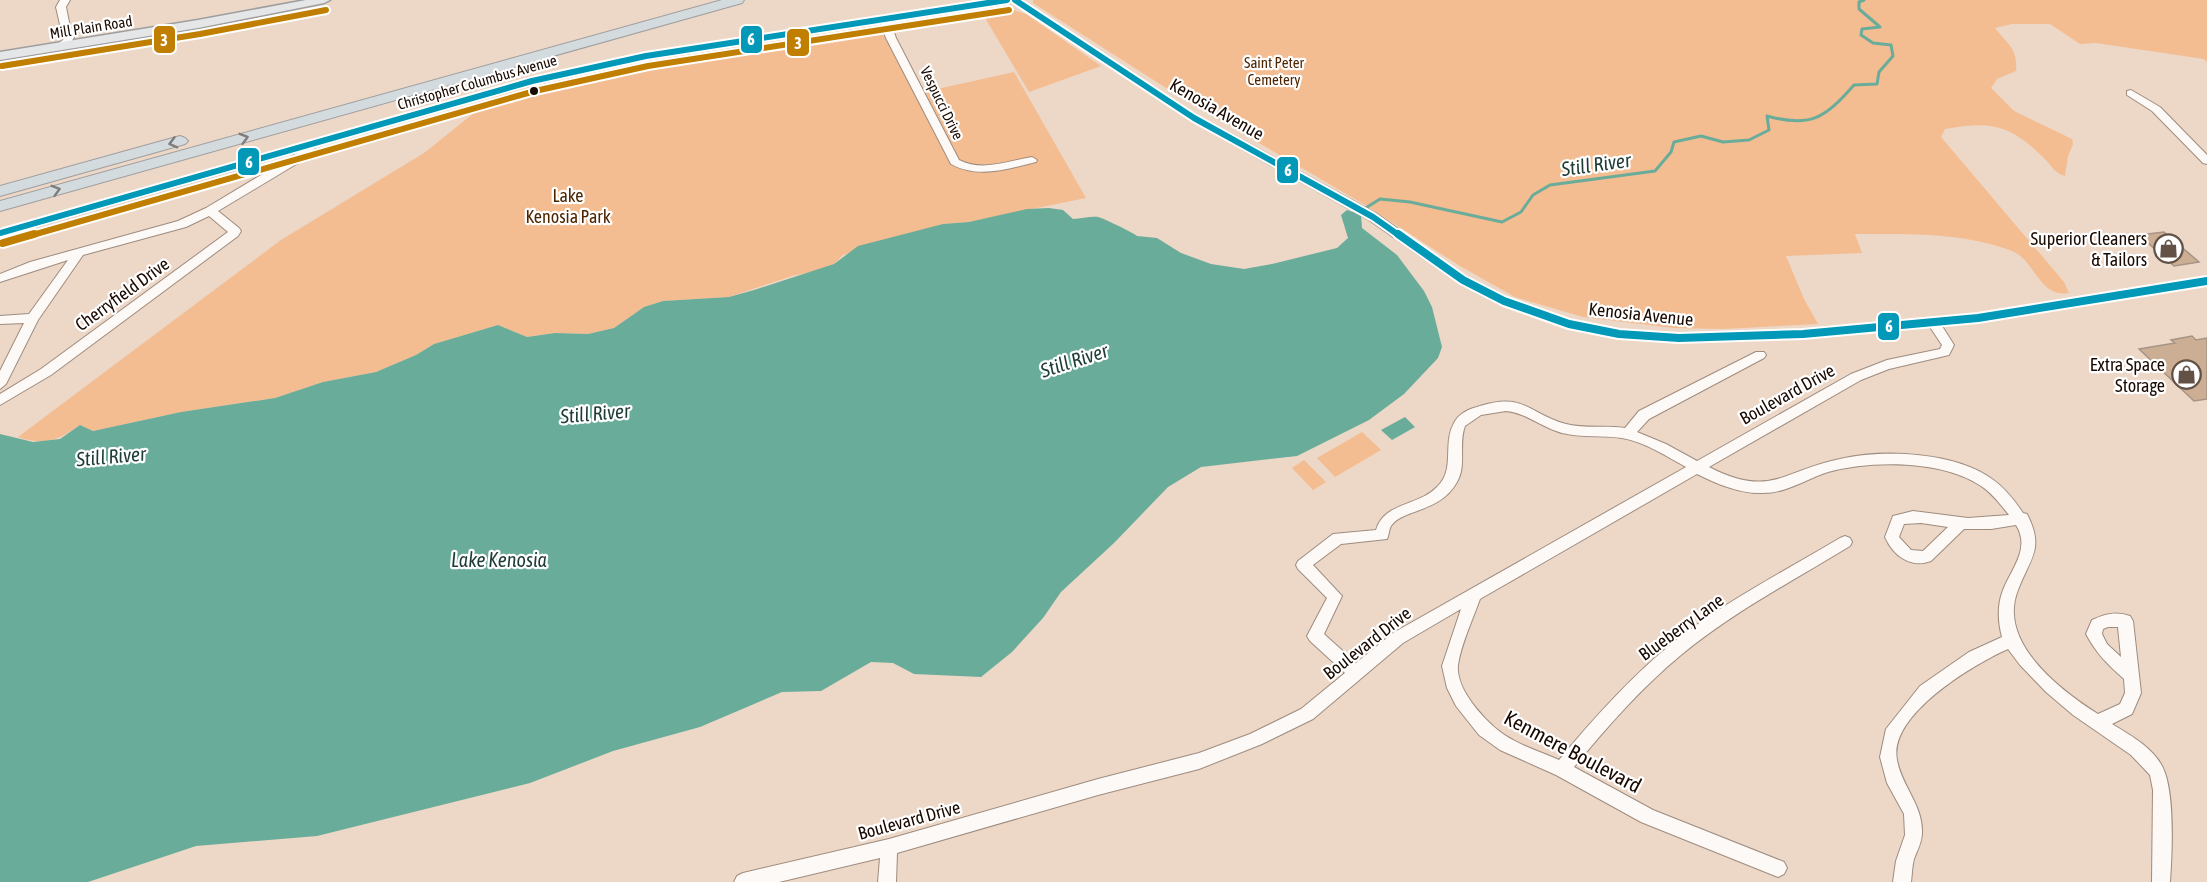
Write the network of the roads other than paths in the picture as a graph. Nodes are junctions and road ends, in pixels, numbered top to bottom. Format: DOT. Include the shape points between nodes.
graph roads {
  1 [pos="65,0"];
  2 [pos="324,0"];
  3 [pos="695,0"];
  4 [pos="737,0"];
  5 [pos="1007,0"];
  6 [pos="1015,0"];
  7 [pos="884,19"];
  8 [pos="59,47"];
  9 [pos="1,56"];
  10 [pos="2131,93"];
  11 [pos="314,143"];
  12 [pos="1032,160"];
  13 [pos="2207,160"];
  14 [pos="0,191"];
  15 [pos="0,206"];
  16 [pos="210,211"];
  17 [pos="0,233"];
  18 [pos="76,255"];
  19 [pos="0,278"];
  20 [pos="2207,281"];
  21 [pos="33,318"];
  22 [pos="0,320"];
  23 [pos="1934,323"];
  24 [pos="1760,355"];
  25 [pos="0,384"];
  26 [pos="0,400"];
  27 [pos="1629,434"];
  28 [pos="1696,468"];
  29 [pos="2022,518"];
  30 [pos="1961,523"];
  31 [pos="1845,542"];
  32 [pos="1473,596"];
  33 [pos="2011,640"];
  34 [pos="1356,674"];
  35 [pos="2131,676"];
  36 [pos="2097,723"];
  37 [pos="1562,769"];
  38 [pos="889,847"];
  39 [pos="1778,868"];
  40 [pos="742,882"];
  41 [pos="887,882"];
  42 [pos="1902,882"];
  43 [pos="2161,882"];
  1 -- 8 [label="street" via="62,7 66,28 72,32"];
  2 -- 8 [label="main road, Mill Plain Road"];
  3 -- 14 [label="highway, one-way"];
  15 -- 4 [label="highway, one-way"];
  5 -- 7 [label="street, Christopher Columbus Avenue"];
  6 -- 23 [label="street, Kenosia Avenue" via="1194,118 1354,205 1483,291 1536,314 1593,330 1648,337 1803,334"];
  7 -- 11 [label="street, Christopher Columbus Avenue" via="604,64"];
  7 -- 12 [label="street, Vespucci Drive" via="955,162 981,168"];
  8 -- 9 [label="main road, Mill Plain Road"];
  10 -- 13 [label="street" via="2156,109"];
  11 -- 16 [label="street" via="299,158"];
  11 -- 17 [label="street, Christopher Columbus Avenue"];
  16 -- 18 [label="street" via="173,228"];
  16 -- 26 [label="street, Cherryfield Drive" via="232,226 234,233 46,372"];
  18 -- 19 [label="street"];
  18 -- 21 [label="street"];
  20 -- 23 [label="street, Kenosia Avenue"];
  21 -- 22 [label="street"];
  21 -- 25 [label="street"];
  23 -- 28 [label="street, Boulevard Drive" via="1948,345 1945,352 1866,373"];
  24 -- 27 [label="street" via="1644,415"];
  27 -- 28 [label="street"];
  27 -- 34 [label="street" via="1564,429 1514,406 1485,409 1463,419 1456,435 1457,471 1445,489 1428,502 1387,520 1382,536 1338,538 1303,565 1335,596 1315,636"];
  28 -- 29 [label="street" via="1762,488 1847,462 1925,462 1953,467 1987,482"];
  28 -- 32 [label="street, Boulevard Drive"];
  29 -- 30 [label="street" via="1998,525"];
  29 -- 33 [label="street" via="2031,541 2029,556 2007,592 2004,610"];
  31 -- 37 [label="street, Blueberry Lane" via="1677,650 1612,710"];
  32 -- 34 [label="street, Boulevard Drive" via="1398,638"];
  32 -- 37 [label="street, Kenmere Boulevard" via="1450,666 1462,701 1494,738"];
  33 -- 36 [label="street" via="2041,678"];
  33 -- 42 [label="street" via="1974,657 1926,691 1894,729 1887,757 1895,783 1912,812 1914,835"];
  34 -- 38 [label="street, Boulevard Drive" via="1306,714 1199,761"];
  35 -- 36 [label="street" via="2133,693 2126,709"];
  36 -- 43 [label="street" via="2131,747 2160,779"];
  37 -- 39 [label="street, Kenmere Boulevard" via="1647,816"];
  38 -- 40 [label="street, Boulevard Drive"];
  38 -- 41 [label="street"];
}
